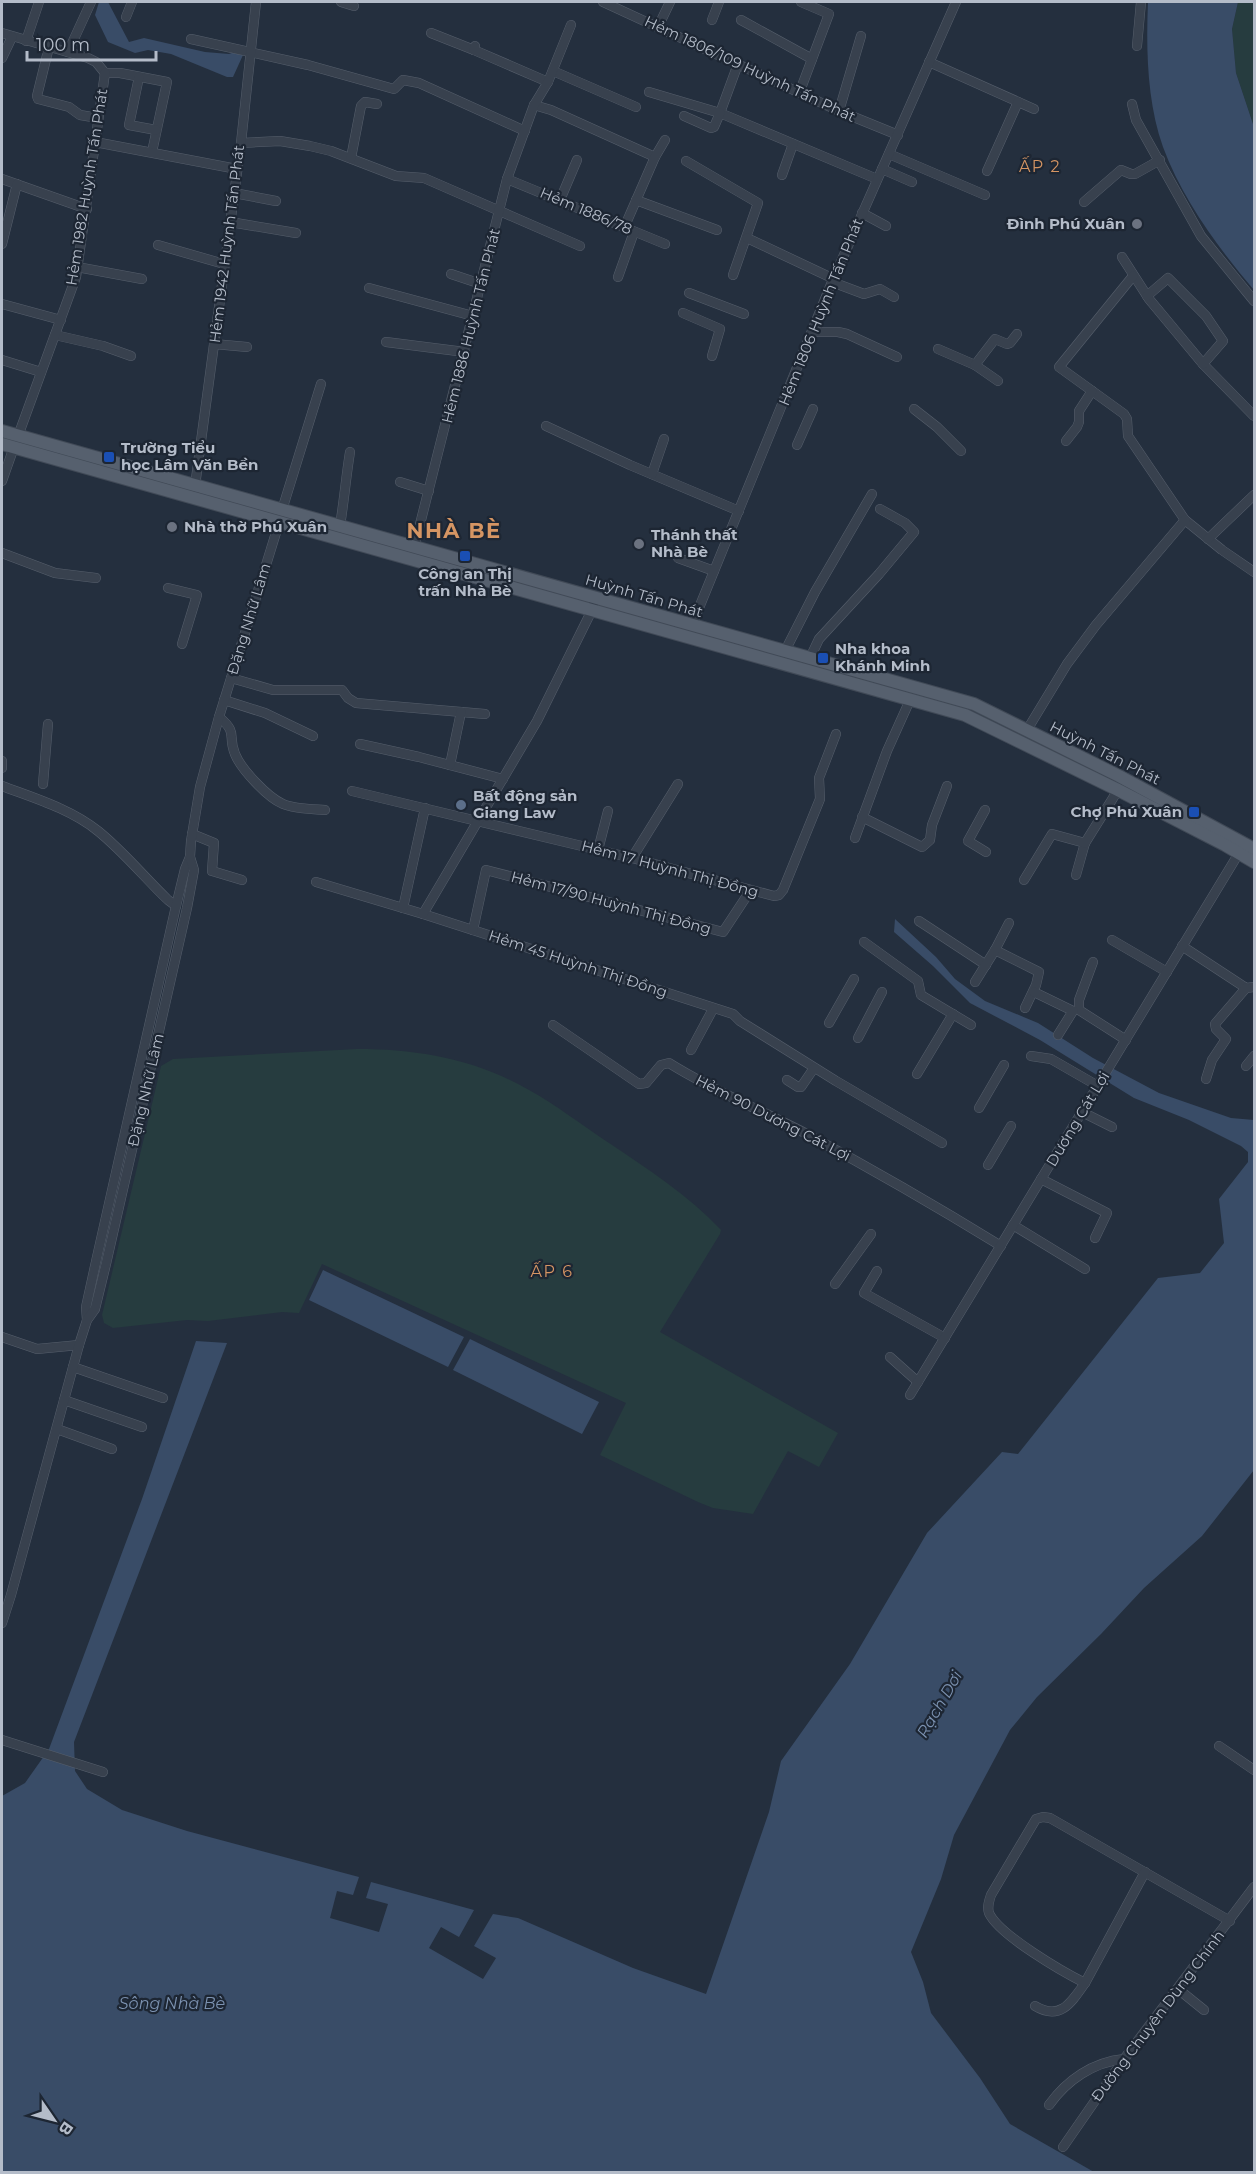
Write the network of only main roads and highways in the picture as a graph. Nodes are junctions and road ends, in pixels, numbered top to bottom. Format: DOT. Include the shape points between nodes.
graph roads {
  1 [pos="2,431"];
  2 [pos="11,442"];
  3 [pos="281,516"];
  4 [pos="593,604"];
  5 [pos="1027,730"];
  6 [pos="1020,742"];
  7 [pos="1246,849"];
  8 [pos="1254,862"];
  1 -- 2 [label="main road, Huỳnh Tấn Phát"];
  2 -- 3 [label="main road, Huỳnh Tấn Phát"];
  2 -- 3 [label="main road, Huỳnh Tấn Phát" via="195,486"];
  3 -- 4 [label="main road, Huỳnh Tấn Phát"];
  3 -- 4 [label="main road, Huỳnh Tấn Phát" via="340,526"];
  4 -- 5 [label="main road, Huỳnh Tấn Phát" via="692,626 974,704"];
  4 -- 6 [label="main road, Huỳnh Tấn Phát" via="965,715"];
  5 -- 6 [label="main road"];
  5 -- 7 [label="main road, Huỳnh Tấn Phát" via="1119,776"];
  6 -- 7 [label="main road, Huỳnh Tấn Phát"];
  7 -- 8 [label="main road, Huỳnh Tấn Phát"];
}
